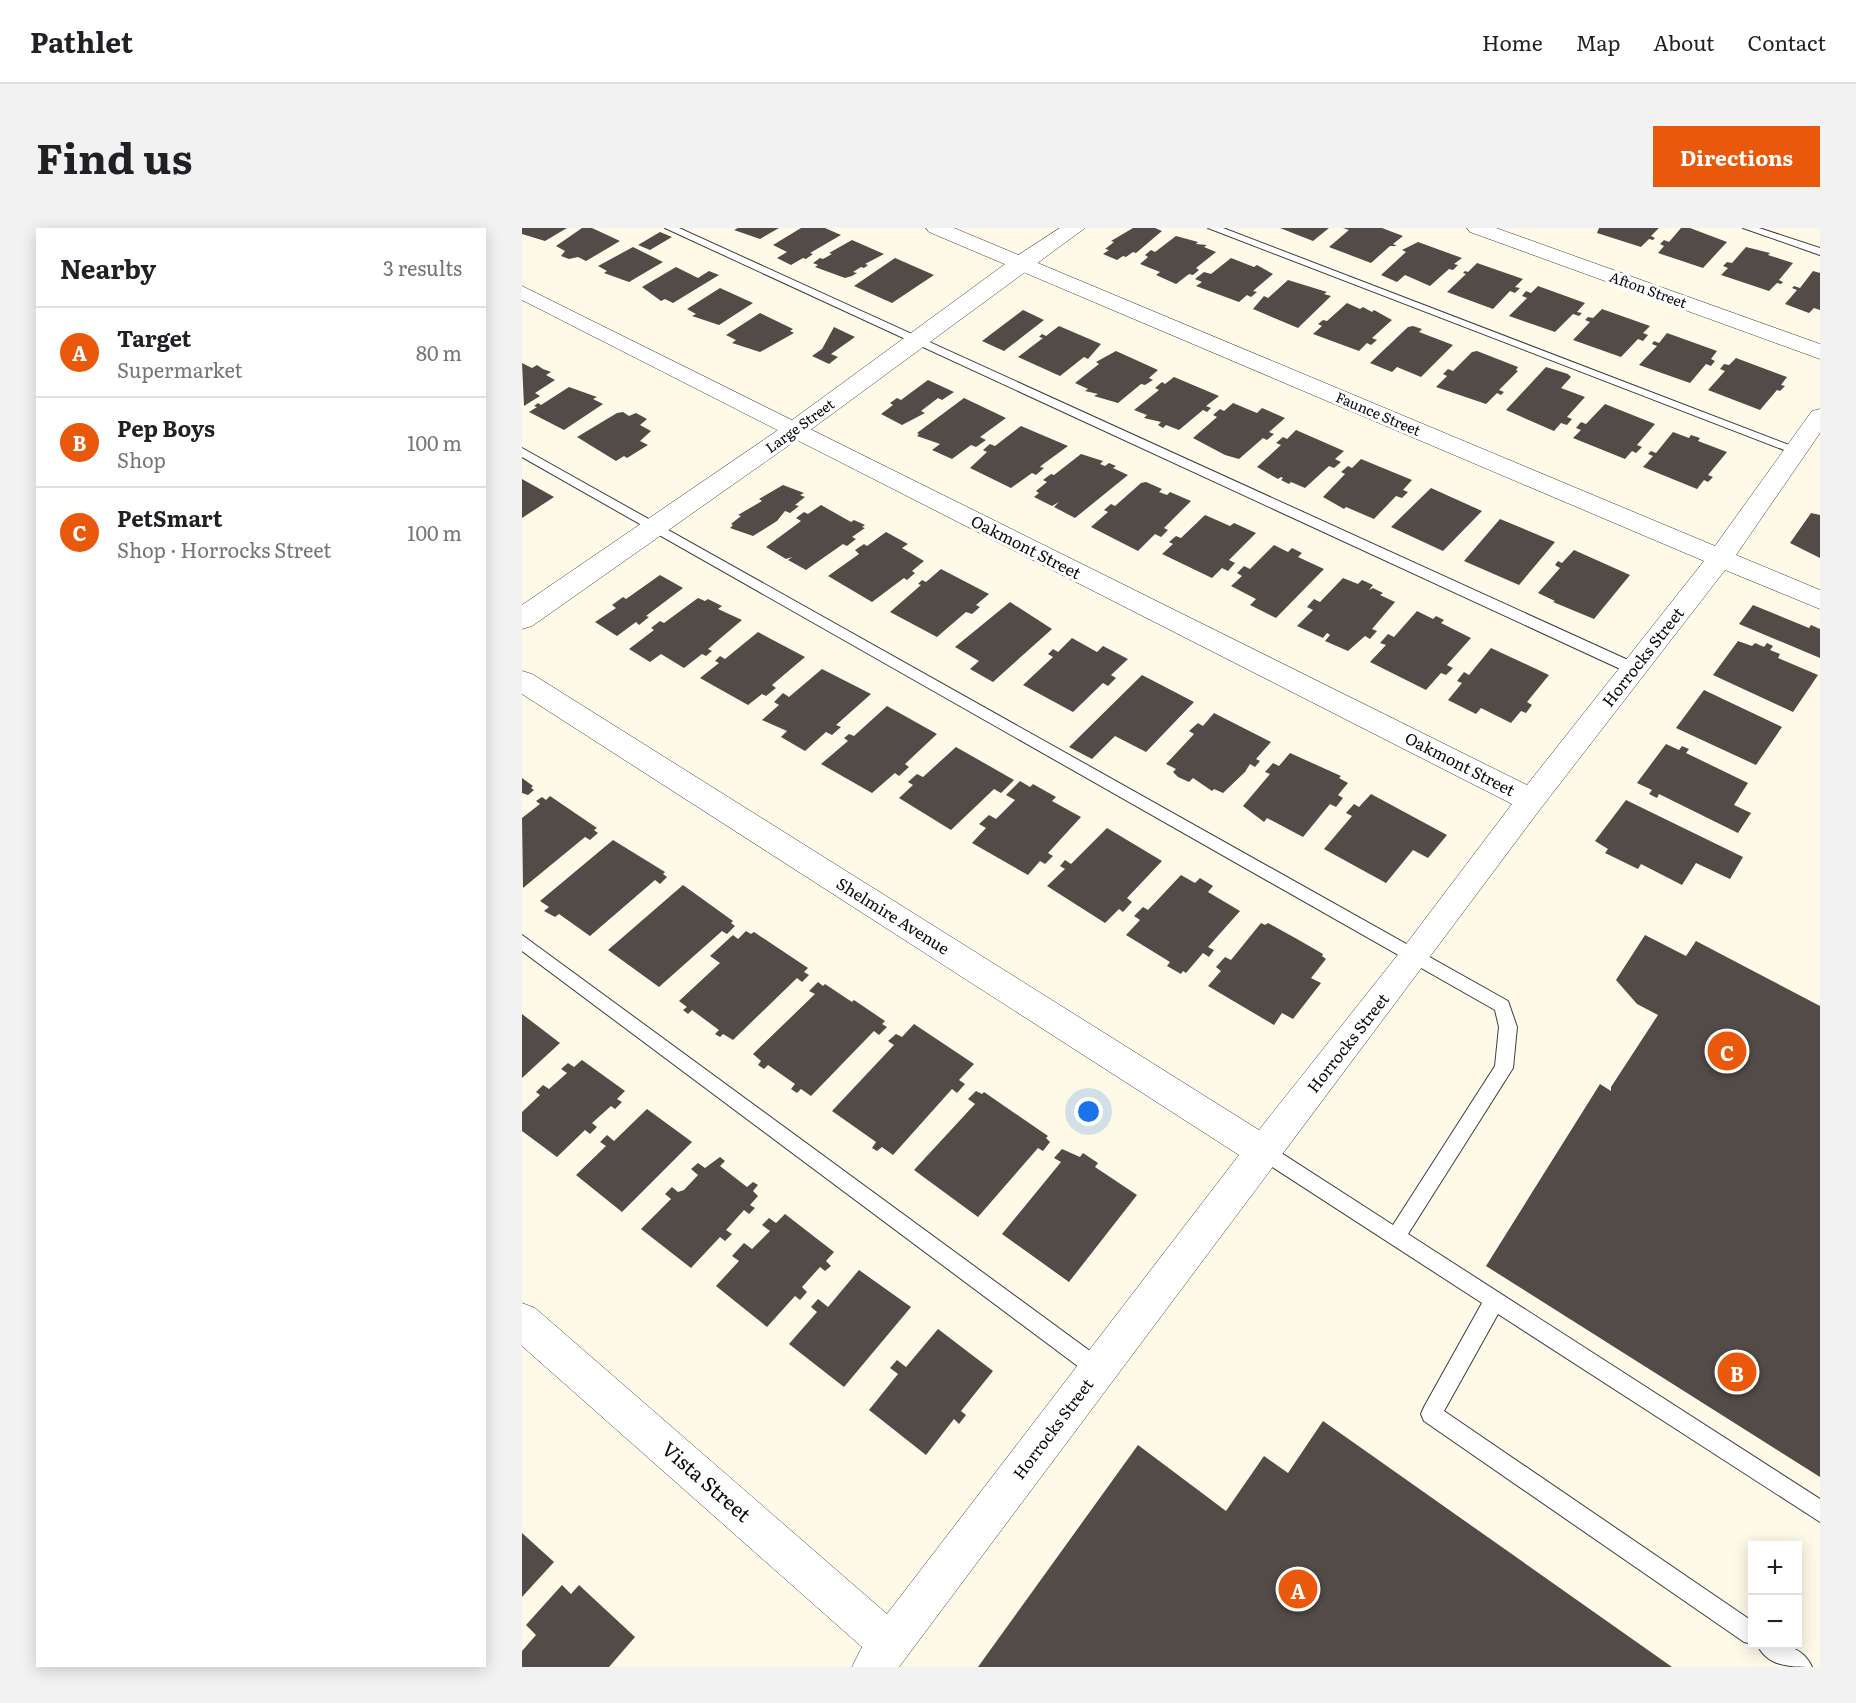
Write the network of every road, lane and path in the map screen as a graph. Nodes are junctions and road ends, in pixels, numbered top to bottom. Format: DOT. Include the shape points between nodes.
graph roads {
  1 [pos="670,228"];
  2 [pos="936,228"];
  3 [pos="1074,228"];
  4 [pos="1213,228"];
  5 [pos="1477,228"];
  6 [pos="1748,228"];
  7 [pos="1820,252"];
  8 [pos="1020,264"];
  9 [pos="522,292"];
  10 [pos="915,341"];
  11 [pos="1820,352"];
  12 [pos="1820,416"];
  13 [pos="793,431"];
  14 [pos="1796,450"];
  15 [pos="522,452"];
  16 [pos="655,527"];
  17 [pos="1720,558"];
  18 [pos="1820,600"];
  19 [pos="522,619"];
  20 [pos="1634,669"];
  21 [pos="522,681"];
  22 [pos="1531,800"];
  23 [pos="522,942"];
  24 [pos="1415,956"];
  25 [pos="1263,1151"];
  26 [pos="1395,1236"];
  27 [pos="1494,1300"];
  28 [pos="522,1320"];
  29 [pos="1098,1369"];
  30 [pos="1820,1511"];
  31 [pos="1748,1631"];
  32 [pos="1775,1649"];
  33 [pos="882,1656"];
  34 [pos="1801,1667"];
  1 -- 10 [label="lane"];
  2 -- 8 [label="street, Faunce Street"];
  3 -- 8 [label="street, Large Street"];
  4 -- 14 [label="lane"];
  5 -- 11 [label="street, Afton Street"];
  6 -- 7 [label="lane"];
  8 -- 10 [label="street, Large Street"];
  8 -- 17 [label="street, Faunce Street"];
  9 -- 13 [label="street, Oakmont Street"];
  10 -- 13 [label="street, Large Street"];
  10 -- 20 [label="lane"];
  12 -- 14 [label="street, Horrocks Street"];
  13 -- 16 [label="street, Large Street"];
  13 -- 22 [label="street, Oakmont Street"];
  14 -- 17 [label="street, Horrocks Street"];
  15 -- 16 [label="lane"];
  16 -- 19 [label="street, Large Street"];
  16 -- 24 [label="lane"];
  17 -- 18 [label="street, Faunce Street"];
  17 -- 20 [label="street, Horrocks Street"];
  20 -- 22 [label="street, Horrocks Street"];
  21 -- 25 [label="street, Shelmire Avenue"];
  22 -- 24 [label="street, Horrocks Street"];
  23 -- 29 [label="lane"];
  24 -- 25 [label="street, Horrocks Street"];
  24 -- 26 [label="lane" via="1502,1006 1508,1027 1504,1068"];
  25 -- 26 [label="lane"];
  25 -- 29 [label="street, Horrocks Street"];
  26 -- 27 [label="lane"];
  27 -- 30 [label="lane"];
  27 -- 31 [label="lane" via="1431,1414"];
  28 -- 33 [label="street, Vista Street"];
  29 -- 33 [label="street, Horrocks Street"];
  32 -- 34 [label="lane"];
}
